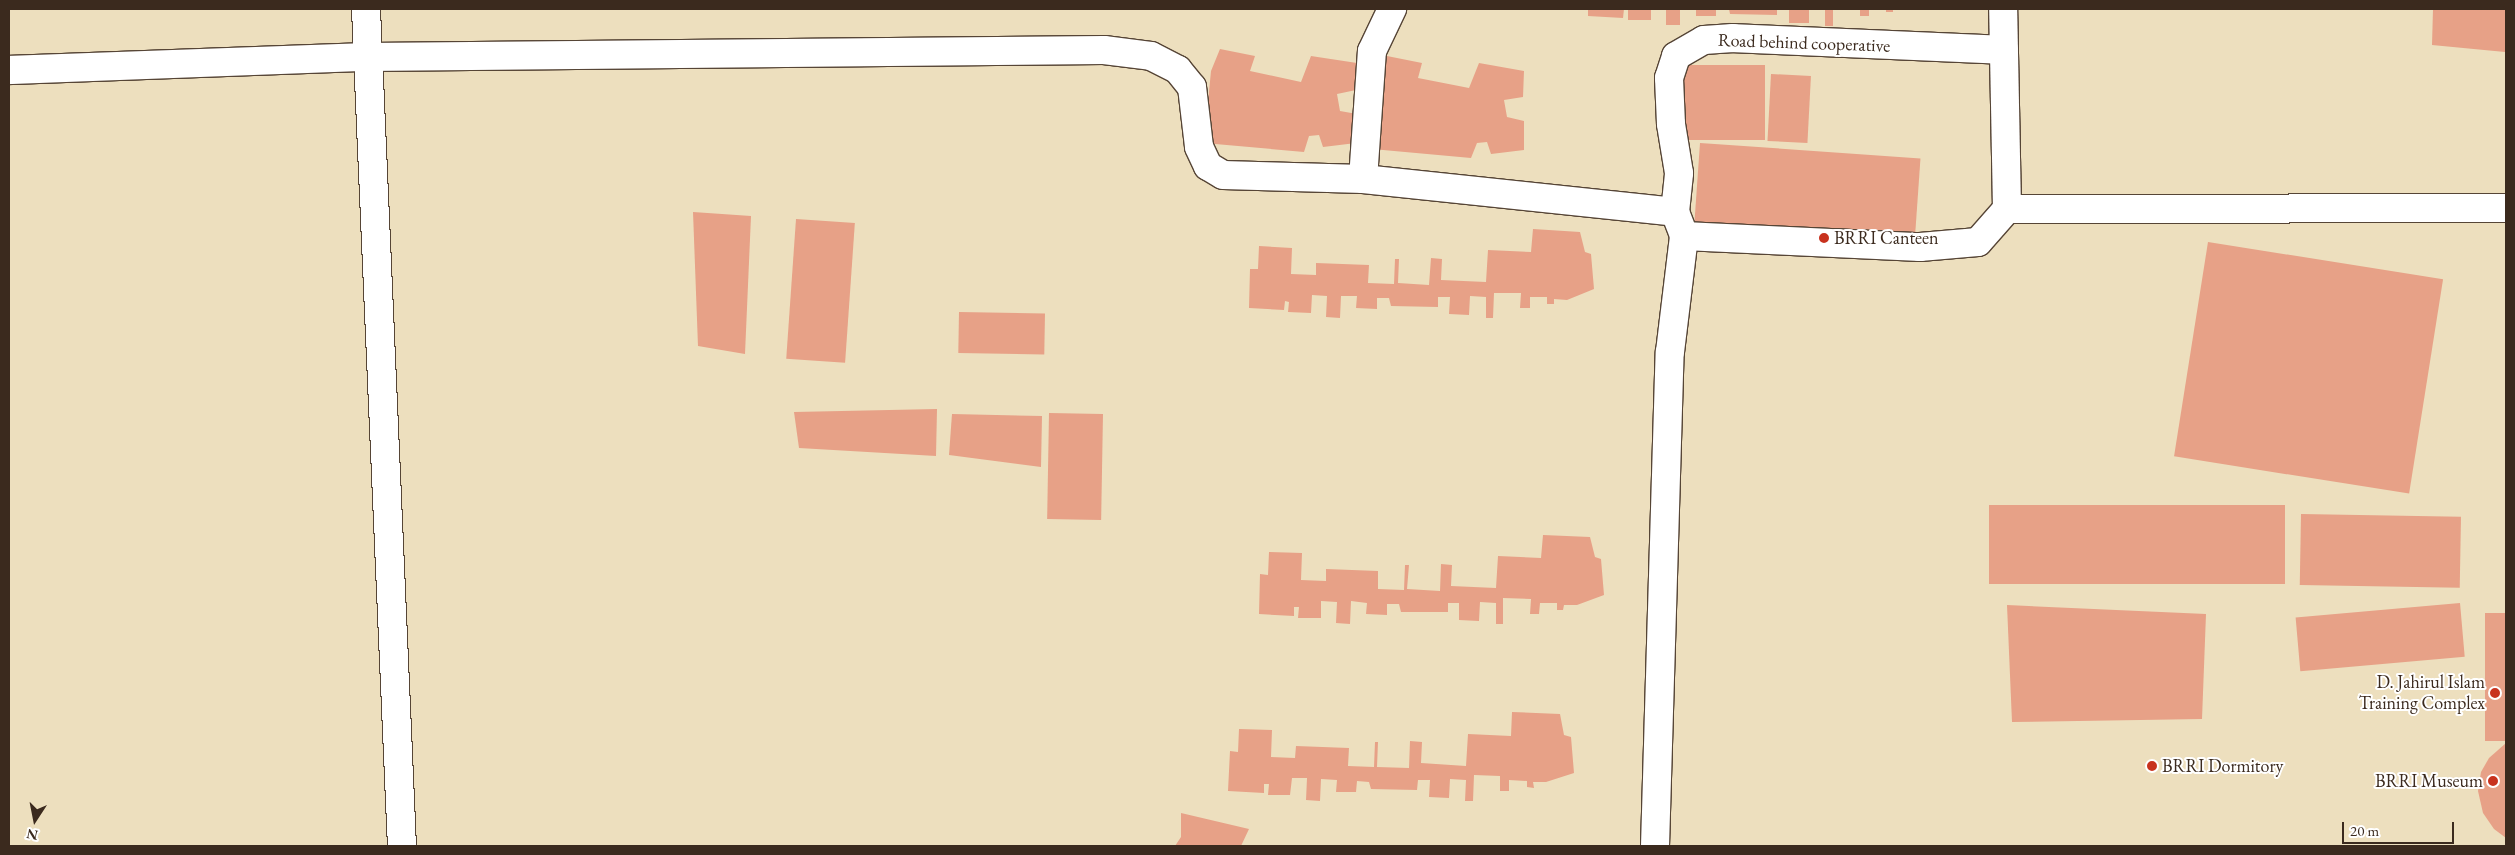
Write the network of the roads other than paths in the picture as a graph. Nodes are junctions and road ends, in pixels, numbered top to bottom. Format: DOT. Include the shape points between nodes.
graph roads {
  1 [pos="366,9"];
  2 [pos="1392,9"];
  3 [pos="2003,9"];
  4 [pos="2004,50"];
  5 [pos="367,57"];
  6 [pos="9,70"];
  7 [pos="1362,179"];
  8 [pos="2506,208"];
  9 [pos="2007,209"];
  10 [pos="1679,224"];
  11 [pos="402,846"];
  12 [pos="1655,846"];
  1 -- 5 [label="street"];
  2 -- 7 [label="street" via="1372,51"];
  3 -- 4 [label="street"];
  4 -- 9 [label="street"];
  4 -- 10 [label="street, Road behind cooperative" via="1733,38 1704,40 1676,56 1669,78 1671,124 1679,173"];
  5 -- 6 [label="street"];
  5 -- 7 [label="street" via="1114,52 1151,56 1178,70 1192,87 1199,147 1208,166 1223,175"];
  5 -- 11 [label="street"];
  7 -- 10 [label="street"];
  8 -- 9 [label="street"];
  9 -- 10 [label="street" via="1978,242 1920,247"];
  10 -- 12 [label="street, Road behind cooperative" via="1670,352"];
}
